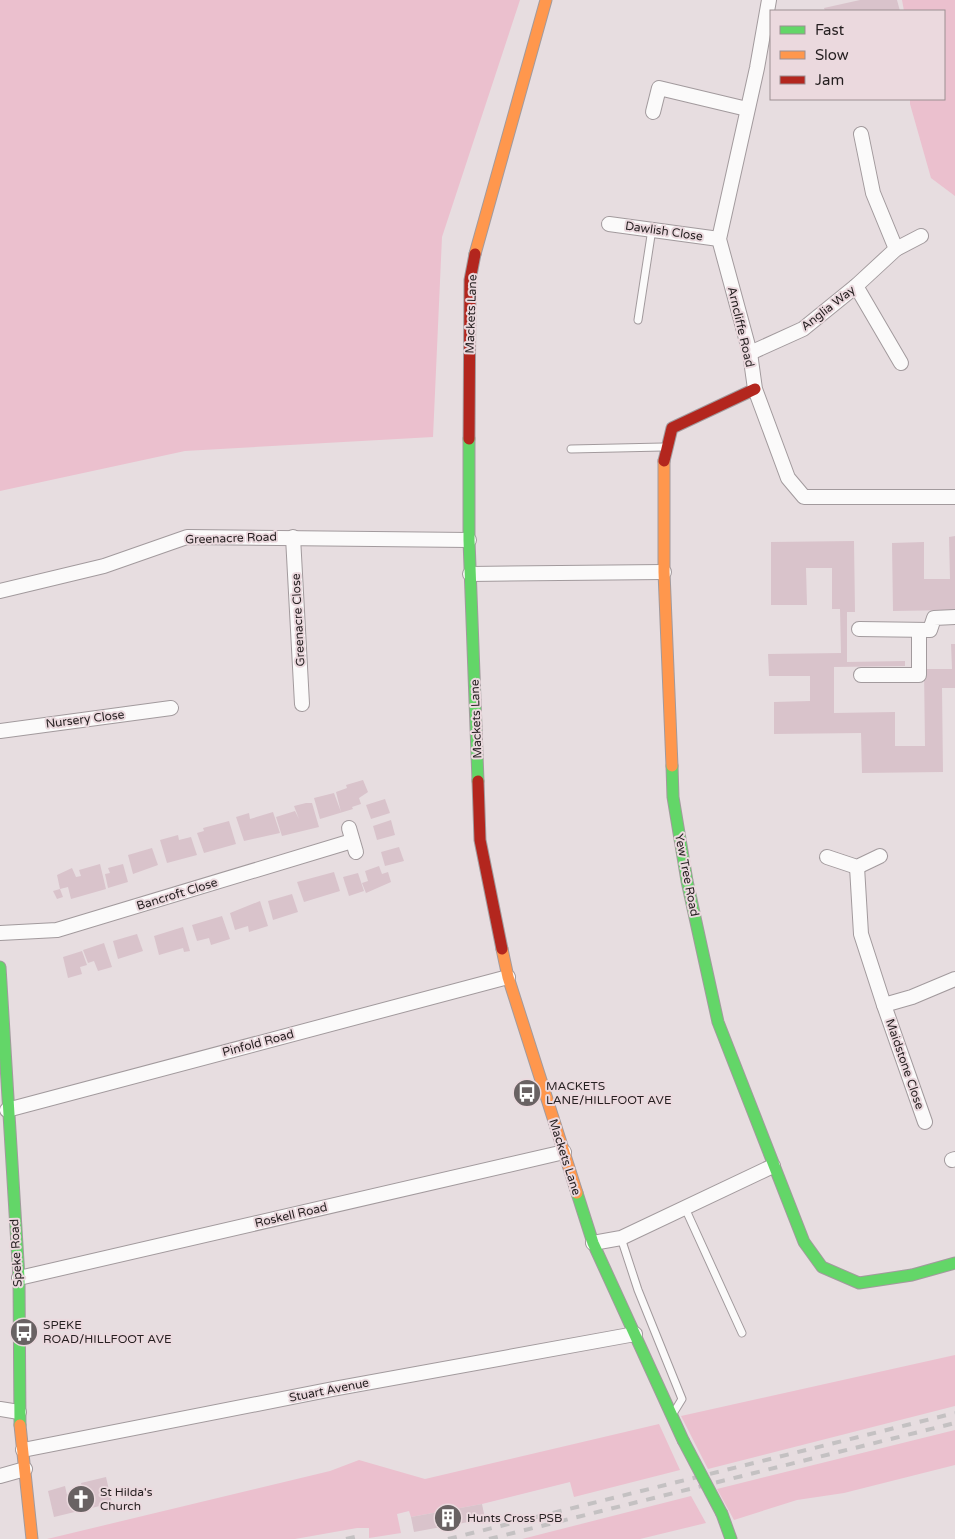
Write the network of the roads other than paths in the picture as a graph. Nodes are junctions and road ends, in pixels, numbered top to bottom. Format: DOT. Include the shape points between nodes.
graph roads {
  1 [pos="546,0"];
  2 [pos="769,0"];
  3 [pos="747,109"];
  4 [pos="653,112"];
  5 [pos="861,134"];
  6 [pos="609,224"];
  7 [pos="652,230"];
  8 [pos="921,236"];
  9 [pos="719,239"];
  10 [pos="896,249"];
  11 [pos="856,286"];
  12 [pos="638,320"];
  13 [pos="750,353"];
  14 [pos="901,363"];
  15 [pos="755,390"];
  16 [pos="666,447"];
  17 [pos="571,449"];
  18 [pos="955,497"];
  19 [pos="293,536"];
  20 [pos="469,540"];
  21 [pos="664,572"];
  22 [pos="470,574"];
  23 [pos="0,591"];
  24 [pos="955,617"];
  25 [pos="859,629"];
  26 [pos="920,630"];
  27 [pos="861,676"];
  28 [pos="302,704"];
  29 [pos="171,708"];
  30 [pos="0,731"];
  31 [pos="352,840"];
  32 [pos="880,856"];
  33 [pos="827,857"];
  34 [pos="857,867"];
  35 [pos="0,933"];
  36 [pos="0,967"];
  37 [pos="508,977"];
  38 [pos="955,979"];
  39 [pos="884,1005"];
  40 [pos="7,1110"];
  41 [pos="925,1122"];
  42 [pos="564,1152"];
  43 [pos="773,1166"];
  44 [pos="685,1208"];
  45 [pos="621,1238"];
  46 [pos="592,1243"];
  47 [pos="955,1263"];
  48 [pos="18,1278"];
  49 [pos="635,1334"];
  50 [pos="742,1334"];
  51 [pos="0,1409"];
  52 [pos="18,1412"];
  53 [pos="673,1415"];
  54 [pos="23,1450"];
  55 [pos="25,1469"];
  56 [pos="0,1476"];
  57 [pos="32,1539"];
  58 [pos="732,1539"];
  1 -- 20 [label="street, Mackets Lane" via="480,231 470,280"];
  2 -- 3 [label="street, Arncliffe Road"];
  3 -- 4 [label="street" via="659,88"];
  3 -- 9 [label="street, Arncliffe Road"];
  5 -- 10 [label="street" via="872,193"];
  6 -- 7 [label="street, Dawlish Close"];
  7 -- 9 [label="street, Dawlish Close"];
  7 -- 12 [label="lane"];
  8 -- 10 [label="street, Anglia Way"];
  9 -- 13 [label="street, Arncliffe Road"];
  10 -- 11 [label="street, Anglia Way"];
  11 -- 13 [label="street, Anglia Way" via="803,329"];
  11 -- 14 [label="street"];
  13 -- 15 [label="street, Arncliffe Road"];
  15 -- 16 [label="street, Yew Tree Road" via="672,428"];
  15 -- 18 [label="street, Arncliffe Road" via="788,478 804,497"];
  16 -- 17 [label="lane"];
  16 -- 21 [label="street, Yew Tree Road"];
  19 -- 20 [label="street, Greenacre Road"];
  19 -- 23 [label="street, Greenacre Road" via="186,537 104,566"];
  19 -- 28 [label="street, Greenacre Close"];
  20 -- 22 [label="street, Mackets Lane"];
  21 -- 22 [label="street"];
  21 -- 43 [label="street, Yew Tree Road" via="673,797 687,881 718,1022"];
  22 -- 37 [label="street, Mackets Lane" via="480,840"];
  24 -- 26 [label="street" via="934,618 930,630"];
  25 -- 26 [label="street"];
  26 -- 27 [label="street" via="919,676"];
  29 -- 30 [label="street, Nursery Close"];
  31 -- 35 [label="street, Bancroft Close" via="57,930"];
  32 -- 34 [label="street"];
  33 -- 34 [label="street"];
  34 -- 39 [label="street, Maidstone Close" via="861,934"];
  36 -- 40 [label="street, Speke Road"];
  37 -- 40 [label="street, Pinfold Road"];
  37 -- 42 [label="street, Mackets Lane"];
  38 -- 39 [label="street"];
  39 -- 41 [label="street, Maidstone Close"];
  40 -- 48 [label="street, Speke Road"];
  42 -- 46 [label="street, Mackets Lane"];
  42 -- 48 [label="street, Roskell Road"];
  43 -- 44 [label="street"];
  43 -- 47 [label="street, Yew Tree Road" via="804,1242 822,1267 859,1283 912,1275"];
  44 -- 45 [label="street"];
  44 -- 50 [label="lane"];
  45 -- 46 [label="street"];
  45 -- 53 [label="lane" via="638,1290 682,1399"];
  46 -- 49 [label="street, Mackets Lane"];
  48 -- 52 [label="street, Speke Road"];
  49 -- 53 [label="street, Mackets Lane"];
  49 -- 54 [label="street, Stuart Avenue"];
  51 -- 52 [label="street"];
  52 -- 54 [label="street, Speke Road"];
  53 -- 58 [label="street, Mackets Lane, bridge"];
  54 -- 55 [label="street, Speke Road"];
  55 -- 56 [label="street"];
  55 -- 57 [label="street, Speke Road"];
}
